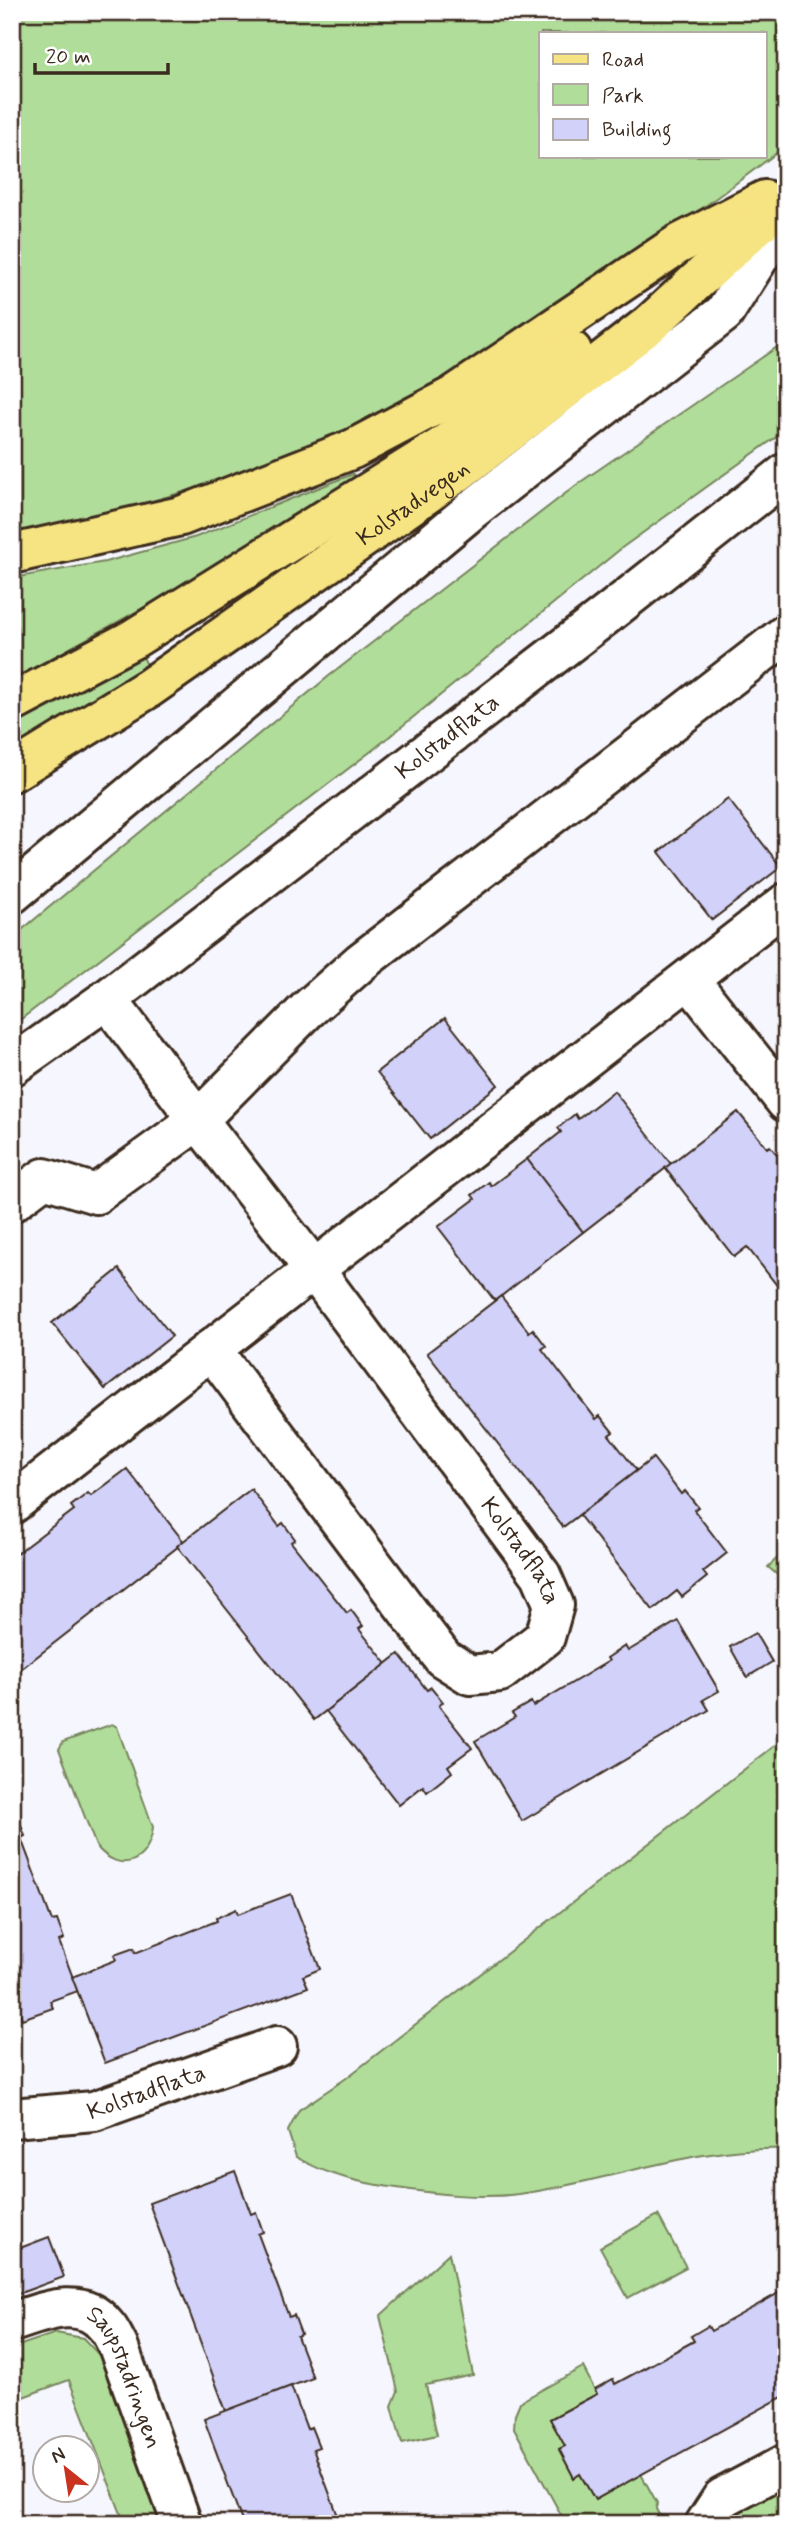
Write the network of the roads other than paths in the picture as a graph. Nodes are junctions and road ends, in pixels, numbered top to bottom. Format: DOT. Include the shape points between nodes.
graph roads {
  1 [pos="786,189"];
  2 [pos="786,197"];
  3 [pos="786,215"];
  4 [pos="786,268"];
  5 [pos="724,313"];
  6 [pos="786,473"];
  7 [pos="12,554"];
  8 [pos="786,634"];
  9 [pos="12,703"];
  10 [pos="12,772"];
  11 [pos="12,894"];
  12 [pos="786,903"];
  13 [pos="689,979"];
  14 [pos="107,999"];
  15 [pos="12,1066"];
  16 [pos="786,1102"];
  17 [pos="198,1120"];
  18 [pos="12,1202"];
  19 [pos="313,1268"];
  20 [pos="211,1349"];
  21 [pos="12,1504"];
  22 [pos="276,2046"];
  23 [pos="12,2118"];
  24 [pos="12,2322"];
  25 [pos="786,2464"];
  26 [pos="182,2524"];
  27 [pos="705,2524"];
  1 -- 7 [label="main road" via="677,245 453,396 353,449 181,516"];
  2 -- 9 [label="main road, Kolstadvegen" via="440,448 133,639"];
  2 -- 10 [label="main road, Kolstadvegen" via="650,324 458,472 149,688"];
  3 -- 5 [label="street"];
  4 -- 5 [label="street"];
  5 -- 11 [label="street" via="474,509"];
  6 -- 14 [label="street, Kolstadflata"];
  8 -- 17 [label="street" via="361,962"];
  12 -- 13 [label="street"];
  13 -- 16 [label="street"];
  13 -- 19 [label="street"];
  14 -- 15 [label="street, Kolstadflata"];
  14 -- 17 [label="street, Kolstadflata"];
  17 -- 18 [label="street" via="96,1194 44,1178"];
  17 -- 19 [label="street, Kolstadflata"];
  19 -- 20 [label="street"];
  19 -- 20 [label="street, Kolstadflata" via="541,1575 554,1605 545,1637 500,1672 470,1675 443,1658"];
  20 -- 21 [label="street"];
  22 -- 23 [label="street, Kolstadflata" via="94,2111"];
  24 -- 26 [label="street, Saupstadringen" via="51,2309 81,2308 106,2324"];
  25 -- 27 [label="street" via="722,2498"];
}
